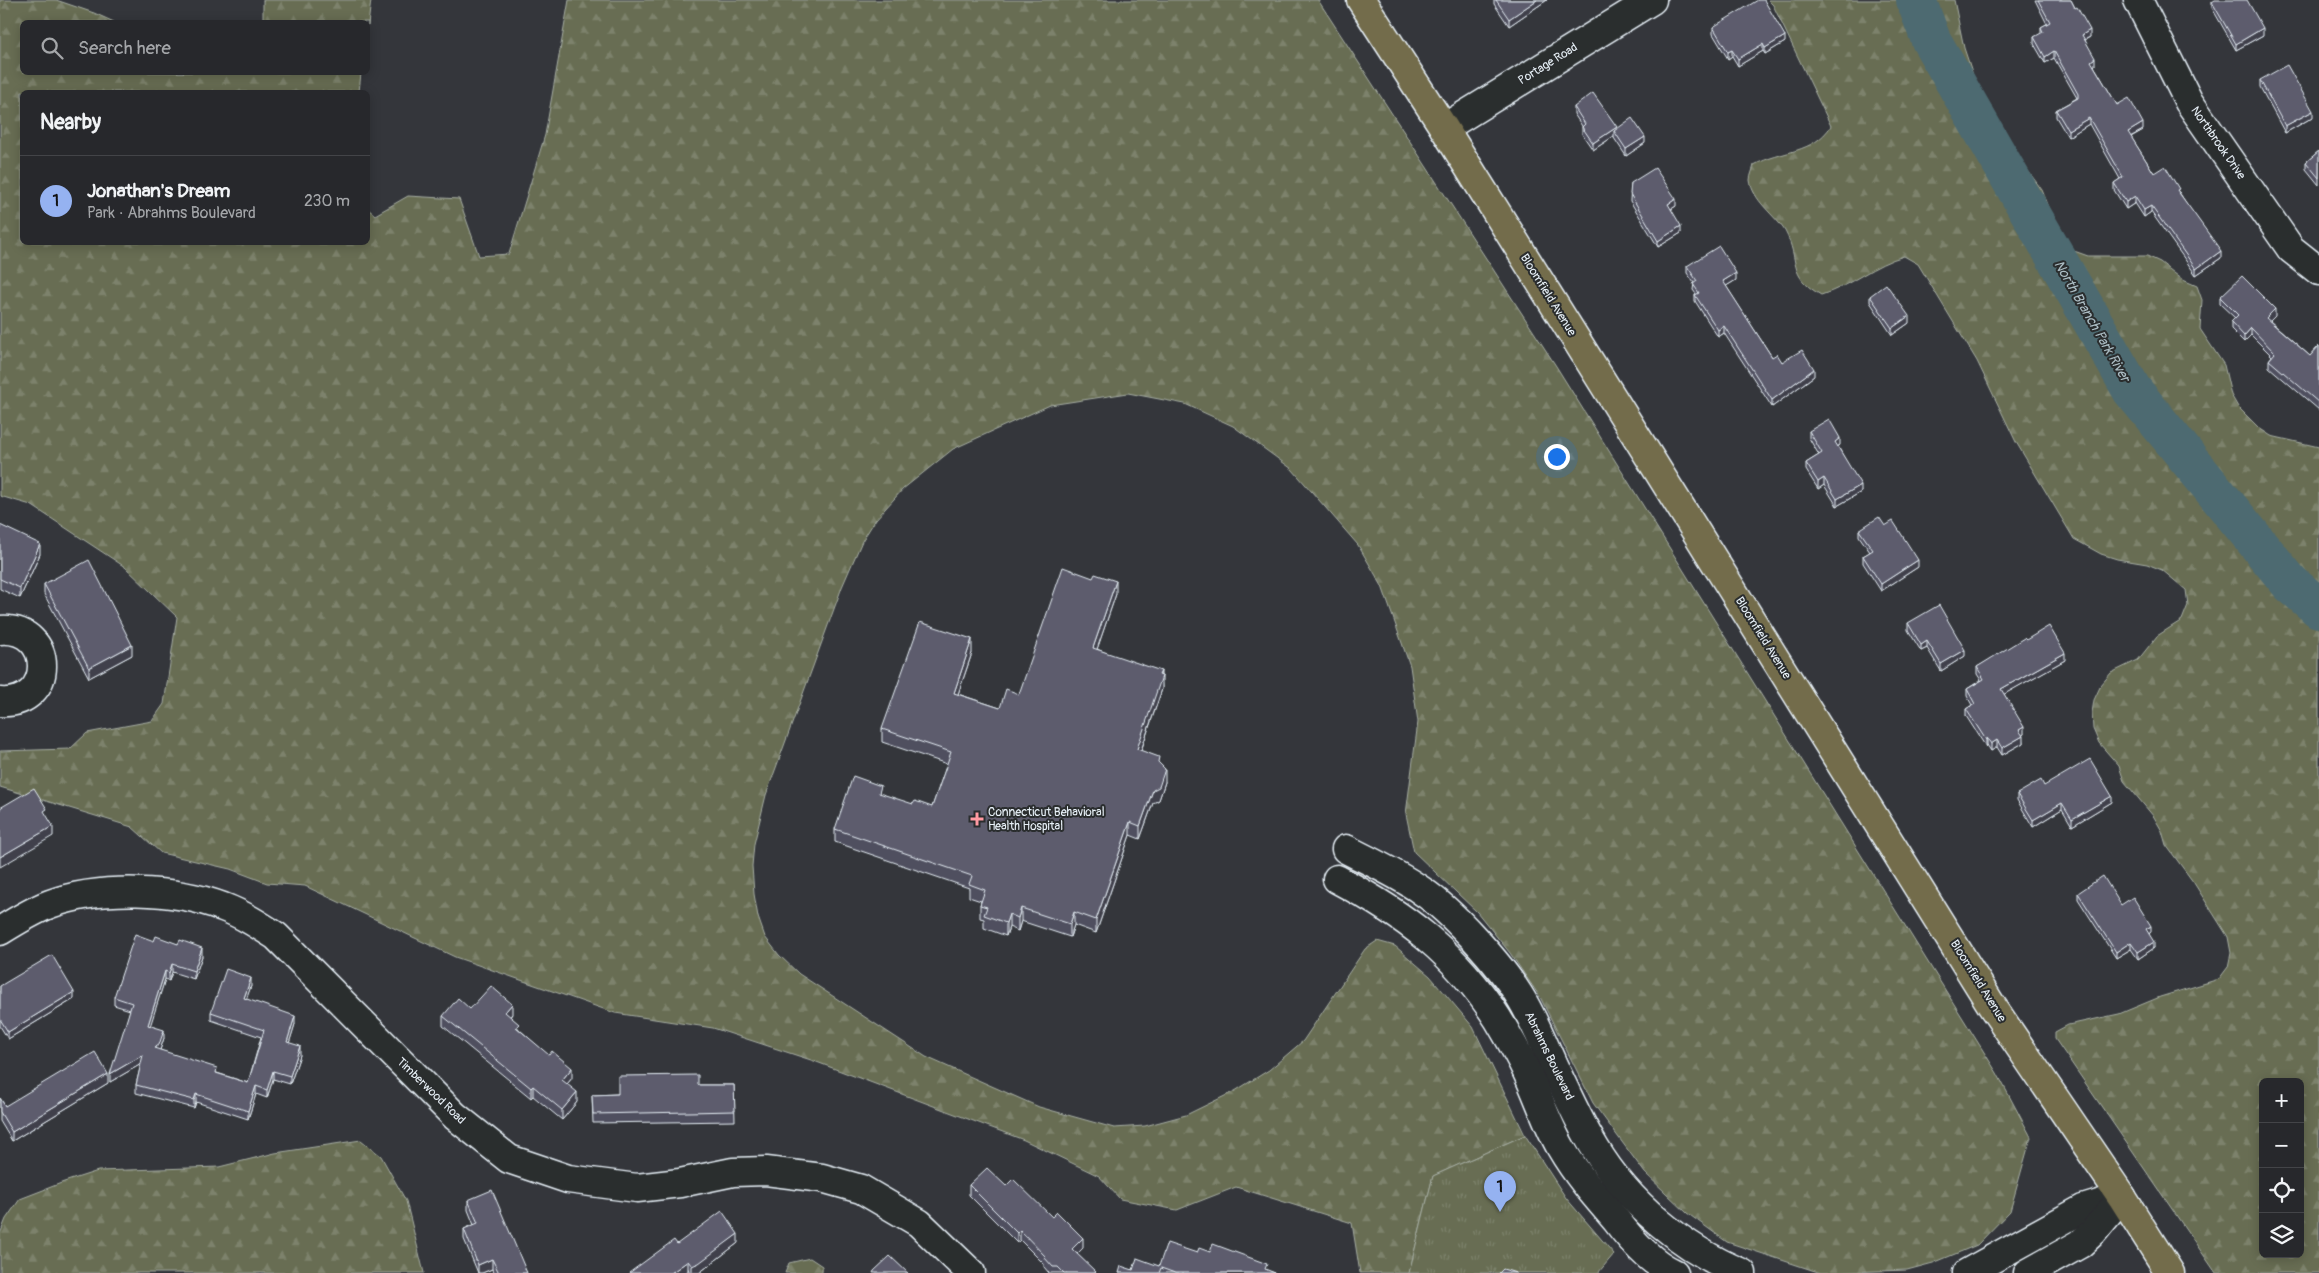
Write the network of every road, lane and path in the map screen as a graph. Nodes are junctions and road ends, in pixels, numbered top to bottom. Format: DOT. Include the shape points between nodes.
graph roads {
  1 [pos="1360,0"];
  2 [pos="1652,0"];
  3 [pos="2138,0"];
  4 [pos="1444,128"];
  5 [pos="2319,271"];
  6 [pos="0,630"];
  7 [pos="0,702"];
  8 [pos="1346,849"];
  9 [pos="1337,879"];
  10 [pos="0,931"];
  11 [pos="2122,1196"];
  12 [pos="971,1273"];
  13 [pos="1674,1273"];
  14 [pos="1742,1273"];
  15 [pos="1966,1273"];
  16 [pos="2028,1273"];
  17 [pos="2170,1273"];
  1 -- 4 [label="main road, Bloomfield Avenue"];
  2 -- 4 [label="street, Portage Road"];
  3 -- 5 [label="street, Northbrook Drive" via="2189,102 2291,249"];
  4 -- 11 [label="main road, Bloomfield Avenue" via="1992,1006"];
  6 -- 7 [label="street" via="24,634 40,651 43,662 42,674 30,694 20,700"];
  8 -- 14 [label="street, Abrahms Boulevard" via="1422,891 1468,933 1520,996 1590,1139 1614,1176 1634,1200 1687,1244"];
  9 -- 13 [label="street" via="1385,905 1430,938 1460,969 1513,1045 1560,1147 1576,1172 1626,1233"];
  10 -- 12 [label="street, Timberwood Road" via="52,903 121,891 187,898 221,906 276,936 455,1116 509,1158 568,1179 636,1188 733,1172 766,1171 822,1178 861,1189 888,1203 919,1223"];
  11 -- 15 [label="street" via="2083,1209"];
  11 -- 16 [label="street" via="2080,1244"];
  11 -- 17 [label="main road, Bloomfield Avenue"];
}
